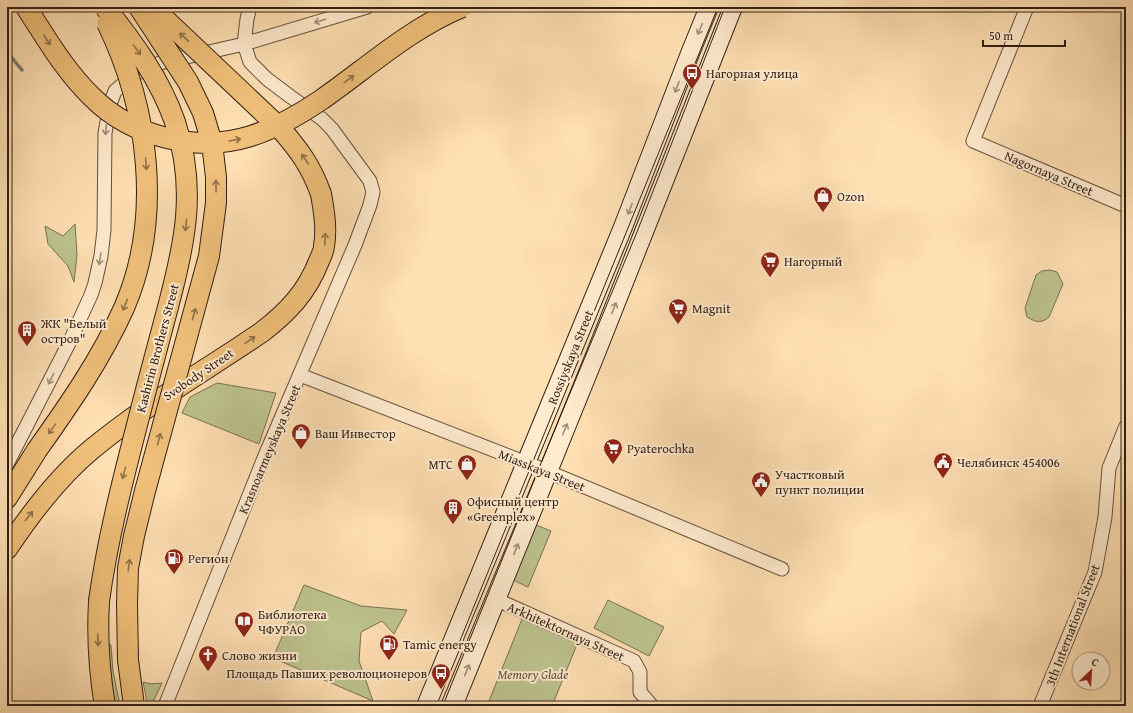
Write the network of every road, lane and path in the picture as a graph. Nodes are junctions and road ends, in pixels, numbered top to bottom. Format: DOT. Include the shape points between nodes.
graph roads {
  1 [pos="26,7"];
  2 [pos="99,7"];
  3 [pos="105,7"];
  4 [pos="139,7"];
  5 [pos="152,7"];
  6 [pos="250,7"];
  7 [pos="462,7"];
  8 [pos="710,7"];
  9 [pos="733,7"];
  10 [pos="1027,7"];
  11 [pos="362,8"];
  12 [pos="244,44"];
  13 [pos="1126,206"];
  14 [pos="623,227"];
  15 [pos="643,235"];
  16 [pos="300,375"];
  17 [pos="1126,426"];
  18 [pos="527,463"];
  19 [pos="7,464"];
  20 [pos="548,472"];
  21 [pos="7,498"];
  22 [pos="7,548"];
  23 [pos="782,569"];
  24 [pos="495,599"];
  25 [pos="105,706"];
  26 [pos="134,706"];
  27 [pos="165,706"];
  28 [pos="426,706"];
  29 [pos="453,706"];
  30 [pos="652,706"];
  31 [pos="1040,706"];
  1 -- 7 [label="main road, one-way, bridge" via="67,70 104,108 125,122 149,132 176,140 200,143 240,139 287,121 321,100 412,34"];
  2 -- 21 [label="main road, one-way, bridge" via="115,40 138,110 147,179 147,207 142,244 131,290 113,331 94,366"];
  3 -- 25 [label="main road, Kashirin Brothers Street, one-way, bridge" via="141,56 163,93 182,150 187,200 182,250 121,485 104,563 97,634"];
  26 -- 4 [label="main road, Kashirin Brothers Street, one-way, bridge" via="128,660 128,568 145,491 209,256 216,203 212,143 203,114 188,82"];
  22 -- 5 [label="main road, Svobody Street, one-way, bridge" via="46,495 91,450 120,427 262,332 282,315 300,296 315,272 324,248 325,216 321,194 308,164 297,147"];
  6 -- 12 [label="street"];
  8 -- 14 [label="main road, Rossiyskaya Street, one-way"];
  9 -- 15 [label="main road, Rossiyskaya Street"];
  10 -- 13 [label="street, Nagornaya Street" via="973,141"];
  11 -- 12 [label="street, one-way"];
  12 -- 16 [label="street, Krasnoarmeyskaya Street" via="250,62 267,79 332,129 370,181 373,192 365,222"];
  12 -- 19 [label="street, one-way" via="160,63 135,74 115,91 105,133 104,230 95,283 69,343"];
  14 -- 15 [label="main road"];
  14 -- 18 [label="main road, Rossiyskaya Street"];
  20 -- 15 [label="main road, Rossiyskaya Street, one-way"];
  16 -- 18 [label="street, Miasskaya Street"];
  16 -- 27 [label="street, Krasnoarmeyskaya Street"];
  17 -- 31 [label="street, 3th International Street" via="1109,468 1105,517 1095,572"];
  18 -- 20 [label="street, Miasskaya Street"];
  18 -- 28 [label="main road, Rossiyskaya Street"];
  20 -- 23 [label="street, Miasskaya Street"];
  24 -- 20 [label="main road, Rossiyskaya Street, one-way"];
  29 -- 24 [label="main road, Rossiyskaya Street, one-way"];
  24 -- 30 [label="street, Arkhitektornaya Street" via="634,661 640,672 640,692"];
}
